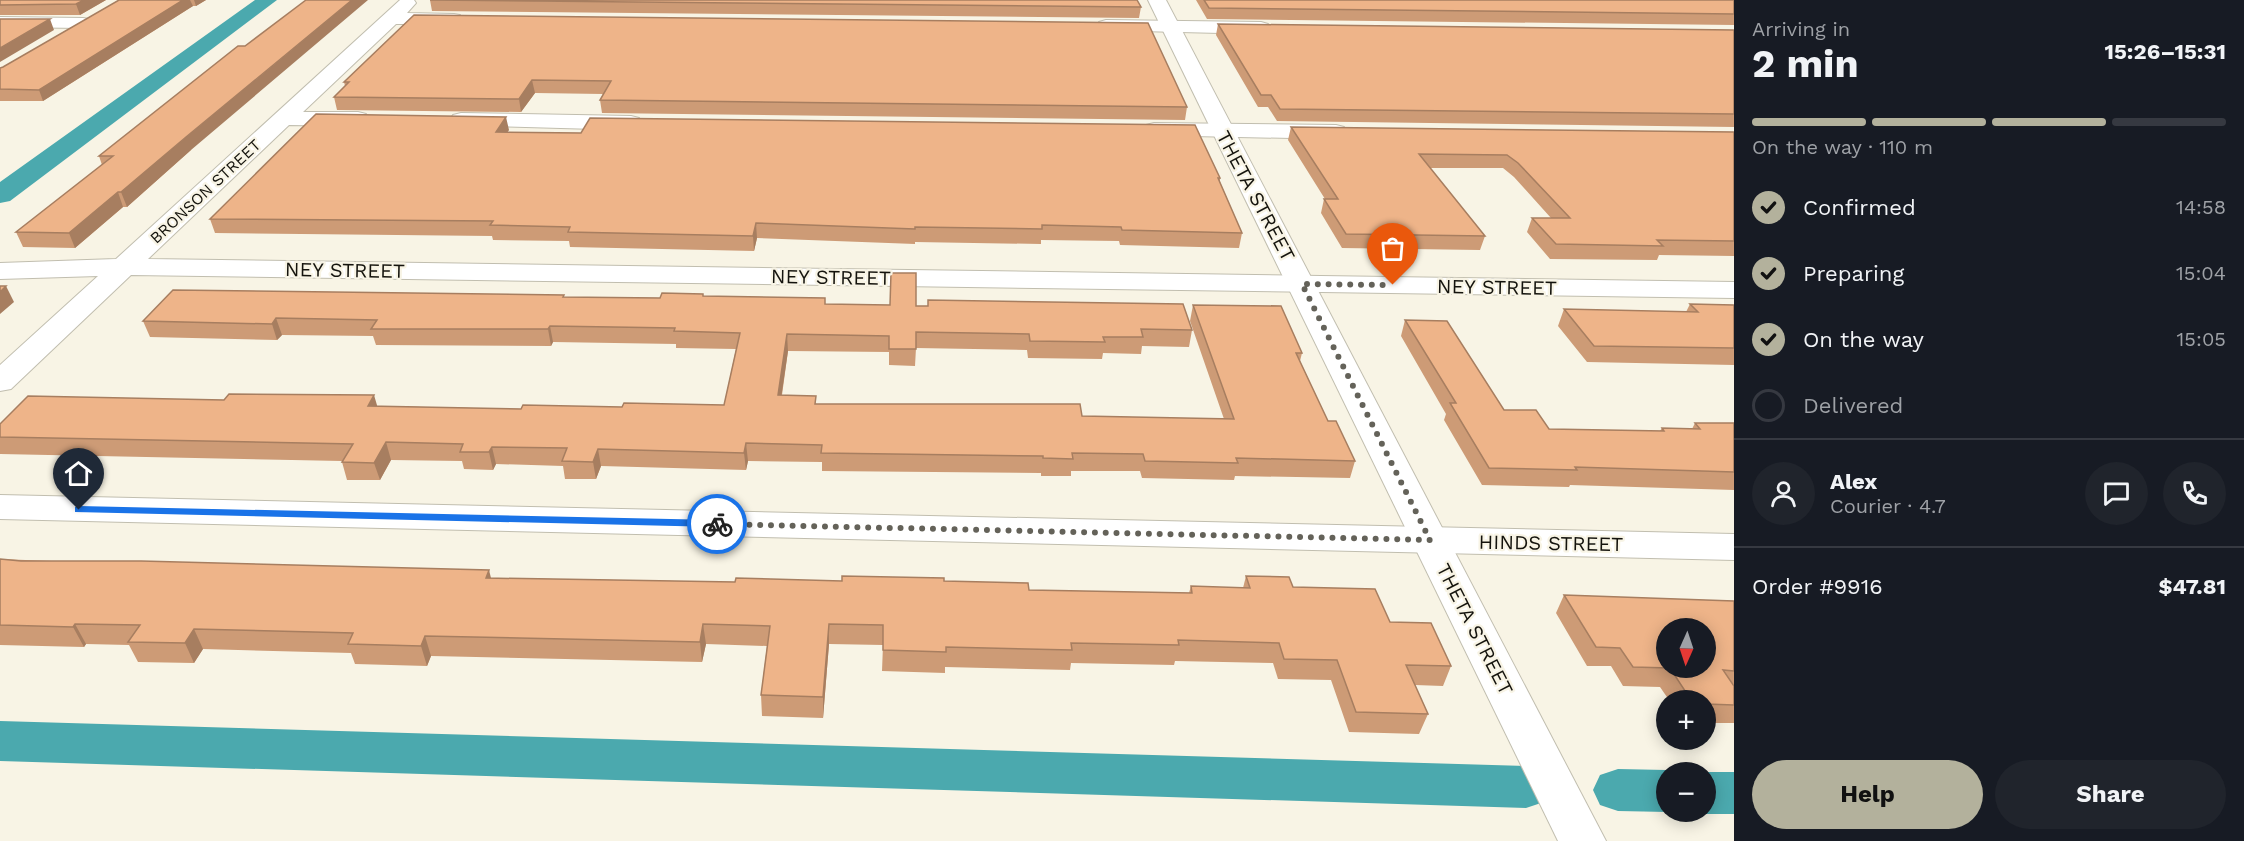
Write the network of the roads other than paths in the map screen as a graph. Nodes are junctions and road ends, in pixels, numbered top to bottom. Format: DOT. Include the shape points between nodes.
graph roads {
  1 [pos="410,0"];
  2 [pos="103,12"];
  3 [pos="1164,13"];
  4 [pos="390,18"];
  5 [pos="473,19"];
  6 [pos="0,22"];
  7 [pos="83,23"];
  8 [pos="1088,26"];
  9 [pos="1278,28"];
  10 [pos="55,40"];
  11 [pos="283,118"];
  12 [pos="378,119"];
  13 [pos="438,120"];
  14 [pos="652,123"];
  15 [pos="1139,130"];
  16 [pos="1222,131"];
  17 [pos="1353,133"];
  18 [pos="124,267"];
  19 [pos="0,271"];
  20 [pos="1302,284"];
  21 [pos="1734,291"];
  22 [pos="0,382"];
  23 [pos="0,507"];
  24 [pos="1430,540"];
  25 [pos="1734,547"];
  26 [pos="1582,841"];
  1 -- 4 [label="street, BRONSON STREET"];
  2 -- 7 [label="street"];
  3 -- 8 [label="street"];
  3 -- 9 [label="street"];
  3 -- 16 [label="street, THETA STREET"];
  4 -- 5 [label="street"];
  4 -- 11 [label="street, BRONSON STREET"];
  6 -- 7 [label="street"];
  7 -- 10 [label="street"];
  11 -- 12 [label="street"];
  11 -- 18 [label="street, BRONSON STREET"];
  13 -- 14 [label="street"];
  15 -- 16 [label="street"];
  16 -- 17 [label="street"];
  16 -- 20 [label="street, THETA STREET"];
  18 -- 19 [label="street, NEY STREET"];
  18 -- 20 [label="street, NEY STREET"];
  18 -- 22 [label="street, BRONSON STREET"];
  20 -- 21 [label="street, NEY STREET"];
  20 -- 24 [label="street, THETA STREET"];
  23 -- 24 [label="street, HINDS STREET"];
  24 -- 25 [label="street, HINDS STREET"];
  24 -- 26 [label="street, THETA STREET"];
}
